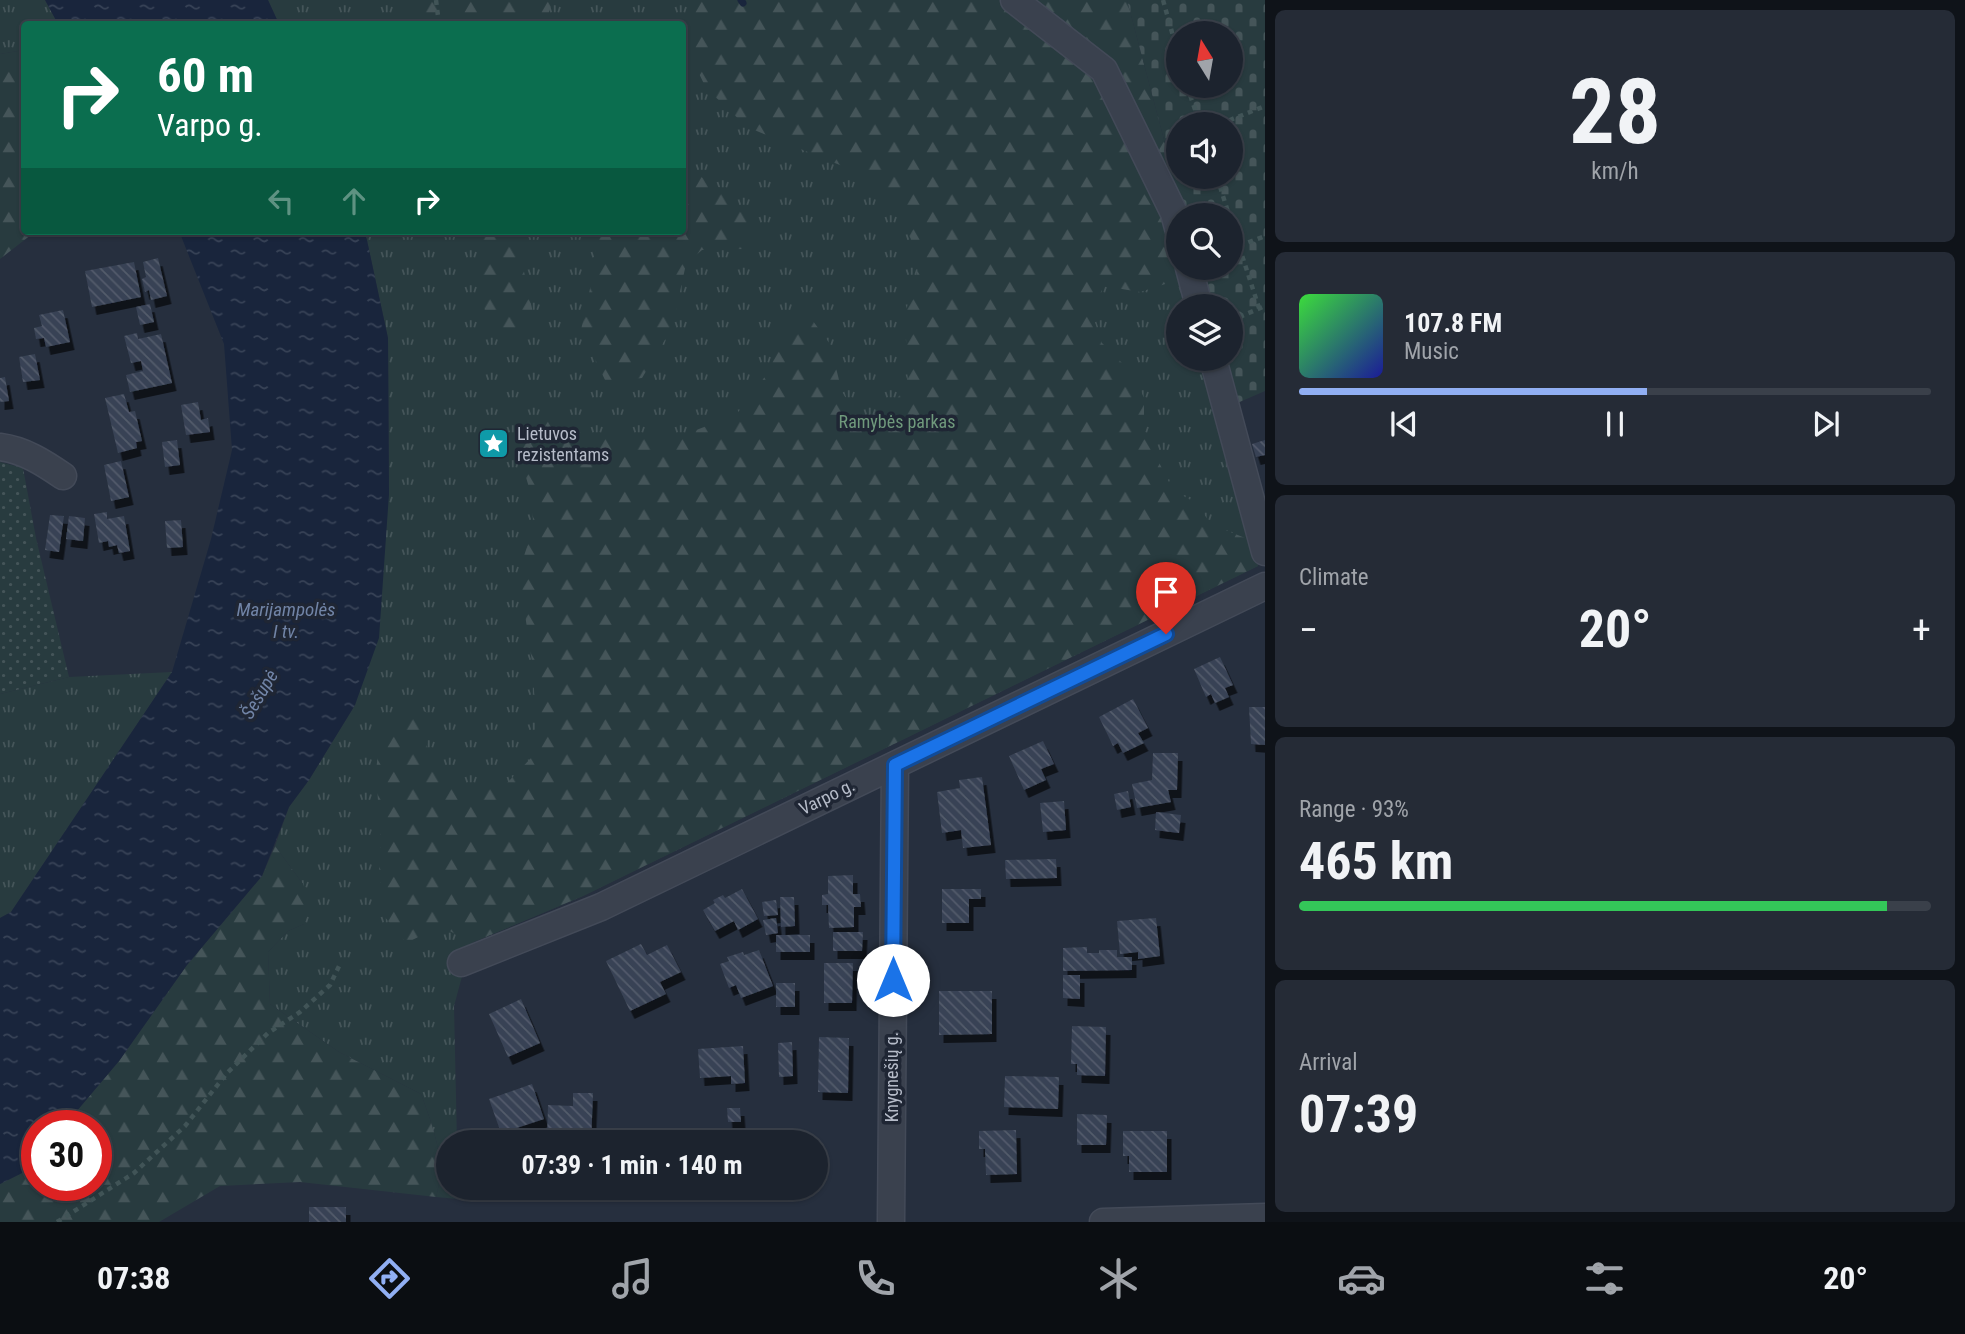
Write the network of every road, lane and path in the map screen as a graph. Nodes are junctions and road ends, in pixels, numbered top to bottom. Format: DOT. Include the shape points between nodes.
graph roads {
  1 [pos="436,0"];
  2 [pos="1014,0"];
  3 [pos="1163,0"];
  4 [pos="439,21"];
  5 [pos="1169,21"];
  6 [pos="1265,106"];
  7 [pos="1243,115"];
  8 [pos="1169,203"];
  9 [pos="1265,236"];
  10 [pos="1243,244"];
  11 [pos="1243,257"];
  12 [pos="1262,307"];
  13 [pos="1243,315"];
  14 [pos="1216,371"];
  15 [pos="0,447"];
  16 [pos="63,476"];
  17 [pos="1265,552"];
  18 [pos="1265,586"];
  19 [pos="895,765"];
  20 [pos="461,963"];
  21 [pos="340,964"];
  22 [pos="1265,1217"];
  23 [pos="57,1222"];
  24 [pos="891,1222"];
  25 [pos="1103,1222"];
  1 -- 4 [label="path"];
  2 -- 8 [label="street" via="1104,70"];
  3 -- 5 [label="path"];
  6 -- 7 [label="path"];
  9 -- 10 [label="path"];
  11 -- 12 [label="path"];
  12 -- 13 [label="path"];
  14 -- 17 [label="street"];
  15 -- 16 [label="street" via="12,448"];
  18 -- 19 [label="street, Varpo g."];
  19 -- 20 [label="street, Varpo g." via="601,907"];
  19 -- 24 [label="street, Knygnešių g."];
  21 -- 23 [label="path" via="330,985 260,1041 227,1073 185,1126 134,1173"];
  22 -- 25 [label="street"];
}
